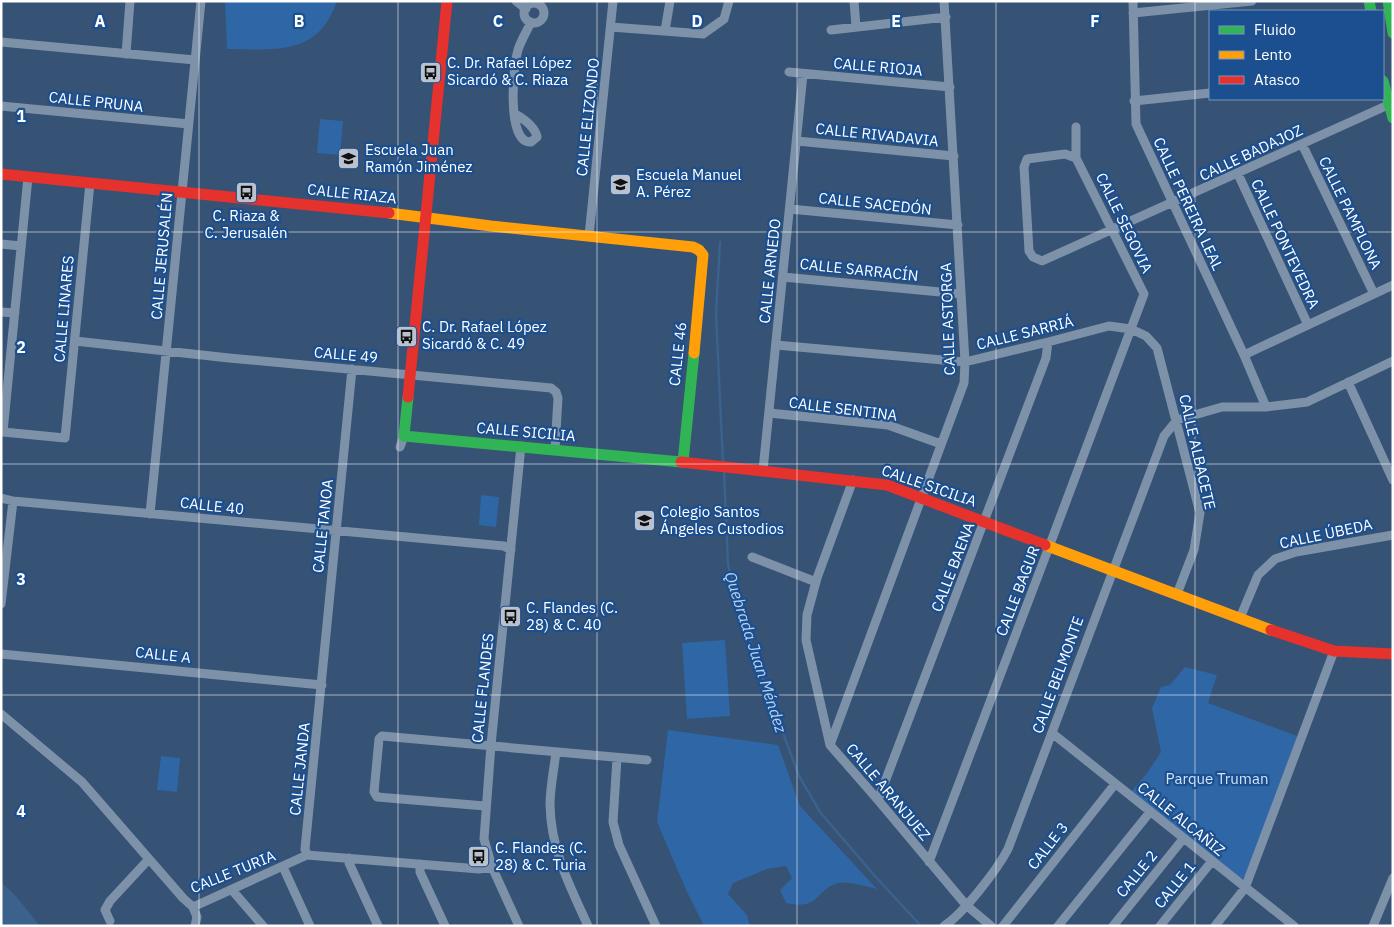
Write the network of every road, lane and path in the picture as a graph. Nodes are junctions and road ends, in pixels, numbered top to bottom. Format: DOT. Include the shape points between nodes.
graph roads {
  1 [pos="130,1"];
  2 [pos="201,1"];
  3 [pos="447,1"];
  4 [pos="516,1"];
  5 [pos="613,1"];
  6 [pos="670,1"];
  7 [pos="729,1"];
  8 [pos="854,1"];
  9 [pos="944,1"];
  10 [pos="1133,1"];
  11 [pos="1252,1"];
  12 [pos="1388,1"];
  13 [pos="526,9"];
  14 [pos="1133,13"];
  15 [pos="946,17"];
  16 [pos="531,22"];
  17 [pos="610,27"];
  18 [pos="856,27"];
  19 [pos="831,30"];
  20 [pos="665,31"];
  21 [pos="1393,32"];
  22 [pos="1,42"];
  23 [pos="126,54"];
  24 [pos="195,60"];
  25 [pos="789,72"];
  26 [pos="803,74"];
  27 [pos="1384,87"];
  28 [pos="950,88"];
  29 [pos="1209,93"];
  30 [pos="1134,101"];
  31 [pos="1388,105"];
  32 [pos="1,106"];
  33 [pos="515,114"];
  34 [pos="1393,118"];
  35 [pos="189,124"];
  36 [pos="1076,127"];
  37 [pos="797,141"];
  38 [pos="1302,144"];
  39 [pos="954,156"];
  40 [pos="1076,158"];
  41 [pos="1,174"];
  42 [pos="1238,174"];
  43 [pos="28,177"];
  44 [pos="90,183"];
  45 [pos="182,192"];
  46 [pos="1172,204"];
  47 [pos="790,209"];
  48 [pos="425,217"];
  49 [pos="958,225"];
  50 [pos="1112,230"];
  51 [pos="589,236"];
  52 [pos="1,244"];
  53 [pos="21,246"];
  54 [pos="699,250"];
  55 [pos="783,277"];
  56 [pos="1393,285"];
  57 [pos="961,294"];
  58 [pos="1374,294"];
  59 [pos="1,312"];
  60 [pos="15,313"];
  61 [pos="1308,325"];
  62 [pos="1131,329"];
  63 [pos="75,341"];
  64 [pos="1048,342"];
  65 [pos="776,345"];
  66 [pos="167,351"];
  67 [pos="1244,355"];
  68 [pos="1393,361"];
  69 [pos="965,362"];
  70 [pos="352,369"];
  71 [pos="409,375"];
  72 [pos="1348,382"];
  73 [pos="1266,407"];
  74 [pos="769,413"];
  75 [pos="1177,420"];
  76 [pos="941,444"];
  77 [pos="522,446"];
  78 [pos="555,449"];
  79 [pos="683,462"];
  80 [pos="763,470"];
  81 [pos="853,480"];
  82 [pos="1393,480"];
  83 [pos="921,496"];
  84 [pos="1,498"];
  85 [pos="14,501"];
  86 [pos="150,514"];
  87 [pos="985,521"];
  88 [pos="337,530"];
  89 [pos="1393,535"];
  90 [pos="1049,547"];
  91 [pos="511,550"];
  92 [pos="752,557"];
  93 [pos="1112,569"];
  94 [pos="816,582"];
  95 [pos="1177,594"];
  96 [pos="1,604"];
  97 [pos="1240,618"];
  98 [pos="1334,652"];
  99 [pos="1,654"];
  100 [pos="1393,654"];
  101 [pos="322,685"];
  102 [pos="1,714"];
  103 [pos="1052,733"];
  104 [pos="490,745"];
  105 [pos="830,745"];
  106 [pos="556,752"];
  107 [pos="617,758"];
  108 [pos="646,760"];
  109 [pos="1115,784"];
  110 [pos="878,800"];
  111 [pos="485,806"];
  112 [pos="1150,812"];
  113 [pos="1183,839"];
  114 [pos="307,855"];
  115 [pos="349,858"];
  116 [pos="149,859"];
  117 [pos="1212,861"];
  118 [pos="929,862"];
  119 [pos="420,864"];
  120 [pos="283,867"];
  121 [pos="492,867"];
  122 [pos="1392,882"];
  123 [pos="1245,888"];
  124 [pos="232,890"];
  125 [pos="966,905"];
  126 [pos="193,907"];
  127 [pos="110,921"];
  128 [pos="194,926"];
  129 [pos="263,926"];
  130 [pos="310,926"];
  131 [pos="378,926"];
  132 [pos="445,926"];
  133 [pos="519,926"];
  134 [pos="588,926"];
  135 [pos="656,926"];
  136 [pos="944,926"];
  137 [pos="991,926"];
  138 [pos="1003,926"];
  139 [pos="1058,926"];
  140 [pos="1113,926"];
  141 [pos="1160,926"];
  142 [pos="1215,926"];
  143 [pos="1294,926"];
  144 [pos="1373,926"];
  1 -- 23 [label="street"];
  2 -- 24 [label="street, CALLE JERUSALÉN"];
  3 -- 48 [label="street"];
  4 -- 13 [label="street"];
  5 -- 17 [label="street, CALLE ELIZONDO"];
  6 -- 20 [label="street"];
  7 -- 20 [label="street" via="724,19 704,34"];
  8 -- 18 [label="street"];
  9 -- 15 [label="street, CALLE ASTORGA"];
  10 -- 14 [label="street, CALLE PEREIRA LEAL"];
  11 -- 14 [label="street"];
  12 -- 21 [label="street"];
  13 -- 16 [label="street" via="525,15"];
  13 -- 16 [label="street" via="536,3 543,9 542,18"];
  14 -- 30 [label="street, CALLE PEREIRA LEAL"];
  15 -- 18 [label="street"];
  15 -- 28 [label="street, CALLE ASTORGA"];
  16 -- 33 [label="street" via="518,50 512,83"];
  17 -- 20 [label="street"];
  17 -- 51 [label="street, CALLE ELIZONDO"];
  18 -- 19 [label="street"];
  22 -- 23 [label="street"];
  23 -- 24 [label="street"];
  24 -- 35 [label="street, CALLE JERUSALÉN"];
  25 -- 26 [label="street, CALLE RIOJA"];
  26 -- 28 [label="street, CALLE RIOJA"];
  26 -- 37 [label="street, CALLE ARNEDO"];
  27 -- 31 [label="street"];
  28 -- 39 [label="street, CALLE ASTORGA"];
  29 -- 30 [label="street"];
  30 -- 46 [label="street, CALLE PEREIRA LEAL" via="1136,124"];
  31 -- 34 [label="street"];
  31 -- 38 [label="street, CALLE BADAJOZ"];
  32 -- 35 [label="street, CALLE PRUNA"];
  35 -- 45 [label="street, CALLE JERUSALÉN"];
  36 -- 40 [label="street, CALLE SEGOVIA"];
  37 -- 39 [label="street, CALLE RIVADAVIA"];
  37 -- 47 [label="street, CALLE ARNEDO"];
  38 -- 42 [label="street, CALLE BADAJOZ"];
  38 -- 58 [label="street, CALLE PAMPLONA"];
  39 -- 49 [label="street, CALLE ASTORGA"];
  40 -- 50 [label="street, CALLE SEGOVIA"];
  40 -- 50 [label="street, CALLE BADAJOZ" via="1065,154 1027,159 1024,167 1029,251 1042,261"];
  41 -- 43 [label="street, CALLE RIAZA"];
  42 -- 46 [label="street, CALLE BADAJOZ"];
  42 -- 61 [label="street, CALLE PONTEVEDRA"];
  43 -- 44 [label="street, CALLE RIAZA"];
  43 -- 53 [label="street"];
  44 -- 45 [label="street, CALLE RIAZA"];
  44 -- 63 [label="street, CALLE LINARES"];
  45 -- 48 [label="street, CALLE RIAZA"];
  45 -- 66 [label="street, CALLE JERUSALÉN"];
  46 -- 50 [label="street, CALLE BADAJOZ"];
  46 -- 67 [label="street, CALLE PEREIRA LEAL"];
  47 -- 49 [label="street, CALLE SACEDÓN"];
  47 -- 55 [label="street, CALLE ARNEDO"];
  48 -- 51 [label="street, CALLE RIAZA"];
  48 -- 71 [label="street"];
  49 -- 57 [label="street, CALLE ASTORGA"];
  50 -- 62 [label="street, CALLE SEGOVIA" via="1144,294"];
  51 -- 54 [label="street, CALLE RIAZA"];
  52 -- 53 [label="street"];
  53 -- 60 [label="street"];
  54 -- 79 [label="street, CALLE 46" via="702,255"];
  55 -- 57 [label="street, CALLE SARRACÍN"];
  55 -- 65 [label="street, CALLE ARNEDO"];
  56 -- 58 [label="street"];
  57 -- 69 [label="street, CALLE ASTORGA"];
  58 -- 61 [label="street"];
  59 -- 60 [label="street"];
  60 -- 63 [label="street, CALLE LINARES" via="3,432 65,438"];
  61 -- 67 [label="street"];
  62 -- 64 [label="street, CALLE SARRIÁ" via="1109,326"];
  62 -- 75 [label="street, CALLE ALBACETE" via="1146,336 1157,348"];
  62 -- 90 [label="street, CALLE BAGUR"];
  63 -- 66 [label="street, CALLE 49"];
  64 -- 69 [label="street, CALLE SARRIÁ"];
  64 -- 87 [label="street, CALLE BAENA" via="1046,358"];
  65 -- 69 [label="street, CALLE SARRIÁ"];
  65 -- 74 [label="street, CALLE ARNEDO"];
  66 -- 70 [label="street, CALLE 49"];
  66 -- 86 [label="street, CALLE JERUSALÉN"];
  67 -- 73 [label="street, CALLE PEREIRA LEAL"];
  68 -- 72 [label="street"];
  69 -- 76 [label="street, CALLE ASTORGA" via="964,383"];
  70 -- 71 [label="street, CALLE 49"];
  70 -- 88 [label="street, CALLE TANOA"];
  71 -- 77 [label="street, CALLE SICILIA" via="402,441"];
  71 -- 78 [label="street, CALLE 49" via="551,388 558,398"];
  72 -- 73 [label="street" via="1307,402"];
  72 -- 82 [label="street"];
  73 -- 75 [label="street" via="1222,407"];
  74 -- 76 [label="street, CALLE SENTINA" via="888,425"];
  74 -- 80 [label="street, CALLE ARNEDO"];
  75 -- 93 [label="street, CALLE BELMONTE" via="1164,436"];
  75 -- 95 [label="street, CALLE ALBACETE" via="1200,513 1194,550"];
  76 -- 83 [label="street, CALLE ASTORGA"];
  77 -- 78 [label="street, CALLE SICILIA"];
  77 -- 91 [label="street, CALLE FLANDES"];
  78 -- 79 [label="street, CALLE SICILIA"];
  79 -- 80 [label="street, CALLE SICILIA"];
  80 -- 81 [label="street, CALLE SICILIA"];
  81 -- 83 [label="street, CALLE SICILIA" via="887,485"];
  81 -- 94 [label="street, CALLE ARANJUEZ"];
  83 -- 87 [label="street, CALLE SICILIA"];
  83 -- 105 [label="street, CALLE ASTORGA"];
  84 -- 85 [label="street, CALLE 40"];
  85 -- 86 [label="street, CALLE 40"];
  85 -- 96 [label="street"];
  86 -- 88 [label="street, CALLE 40"];
  87 -- 90 [label="street, CALLE SICILIA"];
  87 -- 110 [label="street, CALLE BAENA"];
  88 -- 91 [label="street, CALLE 40" via="504,546"];
  88 -- 101 [label="street, CALLE TANOA"];
  89 -- 97 [label="street, CALLE ÚBEDA" via="1296,552 1275,559 1258,574"];
  90 -- 93 [label="street, CALLE SICILIA"];
  90 -- 118 [label="street, CALLE BAGUR"];
  91 -- 104 [label="street, CALLE FLANDES"];
  92 -- 94 [label="street"];
  93 -- 95 [label="street, CALLE SICILIA"];
  93 -- 103 [label="street, CALLE BELMONTE"];
  94 -- 105 [label="street, CALLE ARANJUEZ" via="806,615 806,640"];
  95 -- 97 [label="street, CALLE SICILIA"];
  97 -- 98 [label="street, CALLE SICILIA"];
  98 -- 100 [label="street, CALLE SICILIA"];
  98 -- 123 [label="street"];
  99 -- 101 [label="street, CALLE A"];
  101 -- 114 [label="street, CALLE JANDA"];
  102 -- 116 [label="street, CALLE TURIA" via="82,782"];
  103 -- 109 [label="street, CALLE ALCAÑIZ"];
  103 -- 125 [label="street, CALLE BELMONTE" via="1008,850"];
  104 -- 106 [label="street"];
  104 -- 111 [label="street, CALLE FLANDES"];
  104 -- 111 [label="street" via="382,736 376,766 374,792 377,798"];
  105 -- 110 [label="street, CALLE ARANJUEZ"];
  106 -- 107 [label="street"];
  106 -- 134 [label="street" via="550,804 553,838 561,866"];
  107 -- 108 [label="street"];
  107 -- 135 [label="street" via="613,822 619,845"];
  109 -- 112 [label="street, CALLE ALCAÑIZ"];
  109 -- 138 [label="street, CALLE 3"];
  110 -- 118 [label="street, CALLE ARANJUEZ"];
  111 -- 121 [label="street, CALLE FLANDES" via="484,839"];
  112 -- 113 [label="street, CALLE ALCAÑIZ"];
  112 -- 139 [label="street"];
  113 -- 117 [label="street, CALLE ALCAÑIZ"];
  113 -- 140 [label="street, CALLE 2"];
  114 -- 115 [label="street"];
  114 -- 120 [label="street, CALLE TURIA"];
  115 -- 119 [label="street"];
  115 -- 131 [label="street"];
  116 -- 126 [label="street, CALLE TURIA"];
  116 -- 127 [label="street" via="110,901 105,910"];
  117 -- 123 [label="street, CALLE ALCAÑIZ"];
  117 -- 141 [label="street, CALLE 1"];
  118 -- 125 [label="street, CALLE ARANJUEZ"];
  119 -- 121 [label="street" via="479,869"];
  119 -- 132 [label="street" via="420,872"];
  120 -- 124 [label="street, CALLE TURIA"];
  120 -- 130 [label="street"];
  121 -- 133 [label="street, CALLE FLANDES"];
  122 -- 144 [label="street"];
  123 -- 142 [label="street"];
  123 -- 143 [label="street, CALLE ALCAÑIZ"];
  124 -- 126 [label="street, CALLE TURIA"];
  124 -- 129 [label="street"];
  125 -- 136 [label="street, CALLE BELMONTE"];
  125 -- 137 [label="street, CALLE ARANJUEZ"];
  126 -- 128 [label="street" via="197,917"];
}
